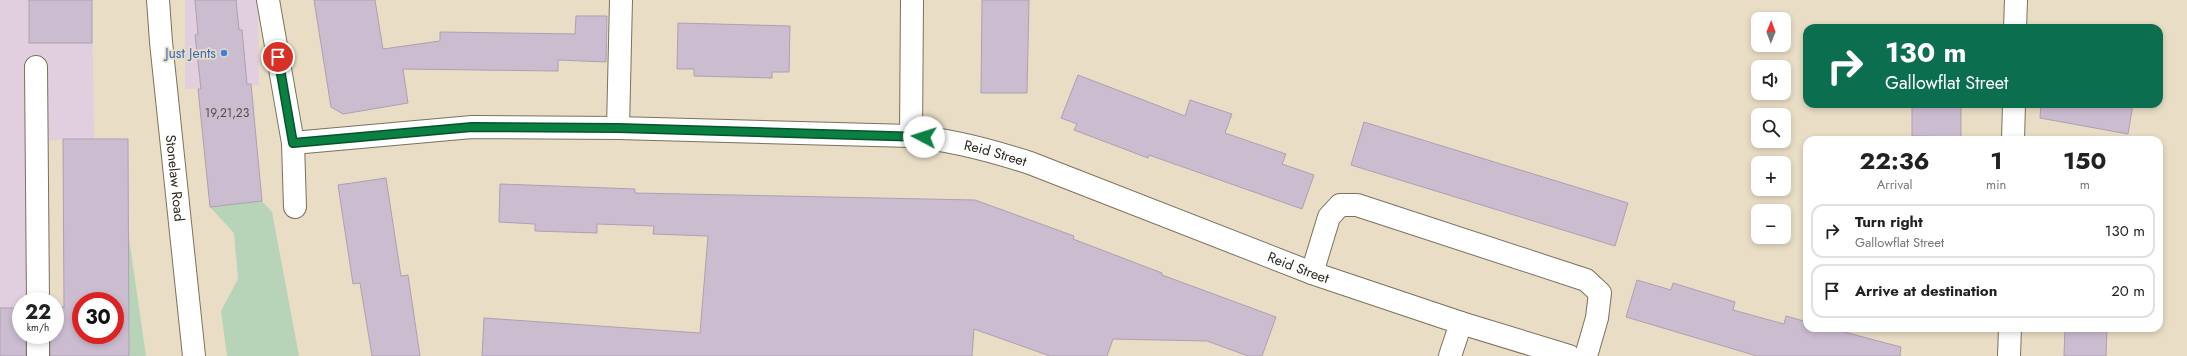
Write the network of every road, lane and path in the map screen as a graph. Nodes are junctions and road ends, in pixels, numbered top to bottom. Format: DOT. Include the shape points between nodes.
graph roads {
  1 [pos="150,0"];
  2 [pos="158,0"];
  3 [pos="268,0"];
  4 [pos="621,0"];
  5 [pos="912,0"];
  6 [pos="2016,0"];
  7 [pos="2015,24"];
  8 [pos="161,42"];
  9 [pos="36,67"];
  10 [pos="2014,108"];
  11 [pos="618,128"];
  12 [pos="911,136"];
  13 [pos="2013,136"];
  14 [pos="293,143"];
  15 [pos="295,207"];
  16 [pos="1312,274"];
  17 [pos="38,292"];
  18 [pos="1462,324"];
  19 [pos="2010,332"];
  20 [pos="38,344"];
  21 [pos="38,356"];
  22 [pos="194,356"];
  23 [pos="1450,356"];
  24 [pos="1569,356"];
  25 [pos="1586,356"];
  26 [pos="2009,356"];
  1 -- 8 [label="street"];
  2 -- 8 [label="street, Stonelaw Road"];
  3 -- 14 [label="street"];
  4 -- 11 [label="street"];
  5 -- 12 [label="street"];
  6 -- 7 [label="street"];
  8 -- 22 [label="street, Stonelaw Road"];
  9 -- 17 [label="street"];
  10 -- 13 [label="street"];
  11 -- 12 [label="street, Reid Street"];
  11 -- 14 [label="street, Reid Street" via="472,127"];
  12 -- 16 [label="street, Reid Street" via="950,140 993,150"];
  14 -- 15 [label="street"];
  16 -- 18 [label="street, Reid Street"];
  16 -- 25 [label="street" via="1329,217 1340,205 1357,205 1586,280 1600,293 1597,318"];
  18 -- 23 [label="street"];
  18 -- 24 [label="street, Reid Street"];
  19 -- 26 [label="street"];
  20 -- 21 [label="street"];
}
